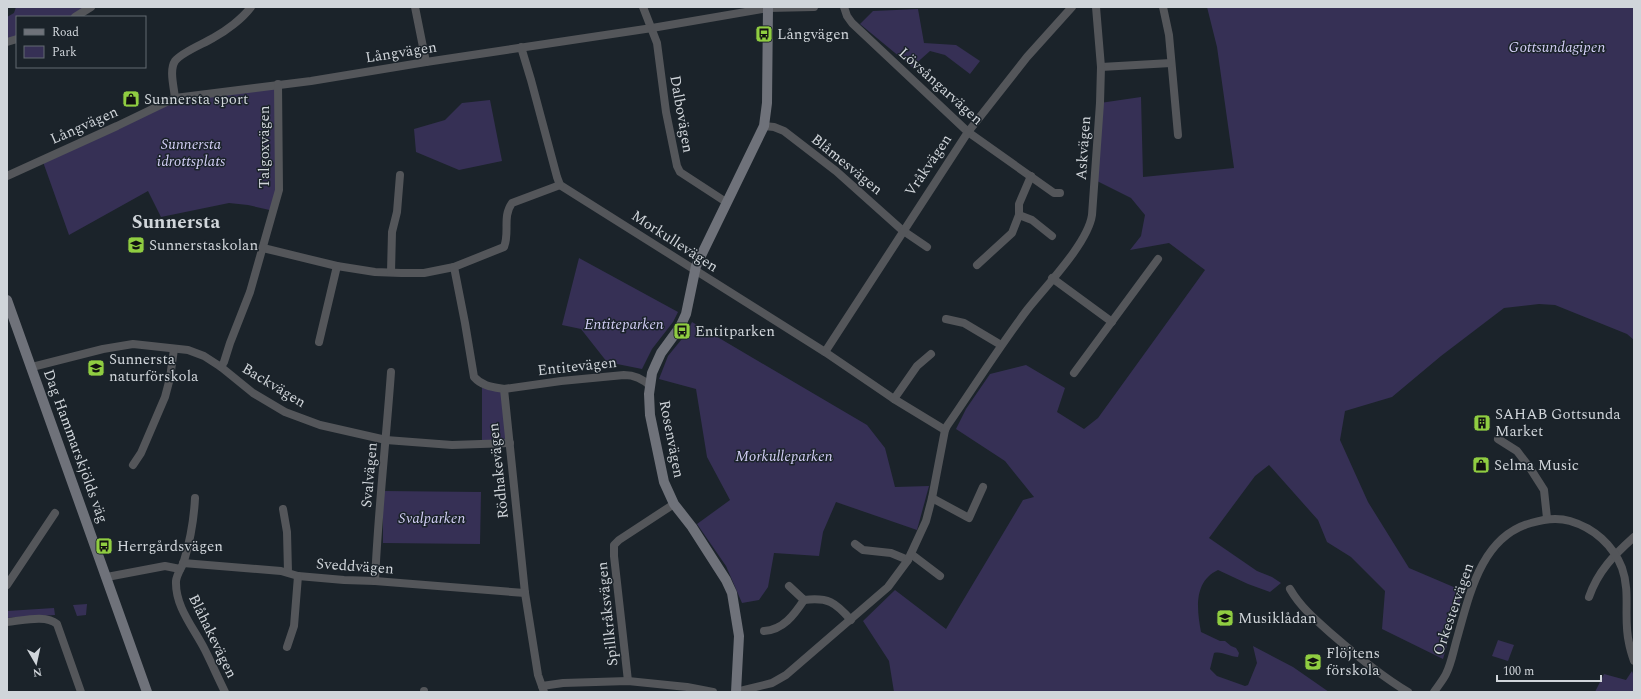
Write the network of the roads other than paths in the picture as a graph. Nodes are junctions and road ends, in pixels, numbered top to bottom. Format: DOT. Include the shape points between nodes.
graph roads {
  1 [pos="91,7"];
  2 [pos="251,7"];
  3 [pos="415,7"];
  4 [pos="643,7"];
  5 [pos="814,7"];
  6 [pos="844,7"];
  7 [pos="1072,7"];
  8 [pos="1096,7"];
  9 [pos="1163,7"];
  10 [pos="768,8"];
  11 [pos="77,16"];
  12 [pos="652,28"];
  13 [pos="521,47"];
  14 [pos="426,62"];
  15 [pos="1171,63"];
  16 [pos="1101,67"];
  17 [pos="278,84"];
  18 [pos="175,98"];
  19 [pos="764,126"];
  20 [pos="968,132"];
  21 [pos="1178,135"];
  22 [pos="400,175"];
  23 [pos="7,176"];
  24 [pos="1031,176"];
  25 [pos="560,186"];
  26 [pos="1060,193"];
  27 [pos="726,202"];
  28 [pos="1019,215"];
  29 [pos="902,230"];
  30 [pos="1052,236"];
  31 [pos="927,247"];
  32 [pos="263,248"];
  33 [pos="1158,259"];
  34 [pos="977,265"];
  35 [pos="337,266"];
  36 [pos="454,267"];
  37 [pos="695,271"];
  38 [pos="391,272"];
  39 [pos="1052,278"];
  40 [pos="7,300"];
  41 [pos="946,319"];
  42 [pos="1112,322"];
  43 [pos="319,342"];
  44 [pos="1002,345"];
  45 [pos="174,349"];
  46 [pos="825,352"];
  47 [pos="931,354"];
  48 [pos="32,367"];
  49 [pos="221,367"];
  50 [pos="391,372"];
  51 [pos="1074,374"];
  52 [pos="650,386"];
  53 [pos="504,390"];
  54 [pos="894,399"];
  55 [pos="945,430"];
  56 [pos="1498,439"];
  57 [pos="386,440"];
  58 [pos="510,443"];
  59 [pos="133,464"];
  60 [pos="983,487"];
  61 [pos="195,498"];
  62 [pos="932,498"];
  63 [pos="674,504"];
  64 [pos="283,510"];
  65 [pos="55,513"];
  66 [pos="1547,518"];
  67 [pos="1634,537"];
  68 [pos="855,544"];
  69 [pos="1615,554"];
  70 [pos="909,557"];
  71 [pos="182,566"];
  72 [pos="288,572"];
  73 [pos="298,576"];
  74 [pos="940,576"];
  75 [pos="107,578"];
  76 [pos="375,581"];
  77 [pos="7,585"];
  78 [pos="789,586"];
  79 [pos="1290,589"];
  80 [pos="525,593"];
  81 [pos="1590,597"];
  82 [pos="804,600"];
  83 [pos="851,620"];
  84 [pos="7,622"];
  85 [pos="764,632"];
  86 [pos="287,648"];
  87 [pos="1634,661"];
  88 [pos="628,681"];
  89 [pos="543,689"];
  90 [pos="81,692"];
  91 [pos="147,692"];
  92 [pos="225,692"];
  93 [pos="713,692"];
  94 [pos="736,692"];
  95 [pos="1408,692"];
  96 [pos="1434,692"];
  1 -- 11 [label="street"];
  2 -- 18 [label="street" via="215,37 176,61 173,67"];
  3 -- 14 [label="street"];
  4 -- 12 [label="street, Dalbovägen"];
  5 -- 10 [label="street, Långvägen"];
  6 -- 20 [label="street, Lövsångarvägen" via="846,16 852,23"];
  7 -- 20 [label="street, Vråkvägen" via="1027,57"];
  8 -- 16 [label="street, Askvägen"];
  9 -- 15 [label="street"];
  10 -- 12 [label="street, Långvägen"];
  10 -- 19 [label="street, Rosenvägen" via="767,102"];
  12 -- 13 [label="street, Långvägen"];
  12 -- 27 [label="street, Dalbovägen" via="677,166 680,172"];
  13 -- 14 [label="street, Långvägen"];
  13 -- 25 [label="street"];
  14 -- 17 [label="street, Långvägen"];
  15 -- 16 [label="street"];
  15 -- 21 [label="street"];
  16 -- 39 [label="street, Askvägen" via="1092,221 1078,247"];
  17 -- 18 [label="street, Långvägen"];
  17 -- 32 [label="street, Talgoxvägen" via="279,190"];
  18 -- 23 [label="street, Långvägen"];
  19 -- 27 [label="street, Rosenvägen"];
  19 -- 29 [label="street, Blåmesvägen" via="784,131 836,171"];
  20 -- 24 [label="street, Lövsångarvägen"];
  20 -- 29 [label="street, Vråkvägen"];
  22 -- 38 [label="street" via="397,212 392,232"];
  24 -- 26 [label="street, Lövsångarvägen" via="1054,193"];
  24 -- 28 [label="street" via="1019,204"];
  25 -- 36 [label="street" via="512,203 506,215 504,247"];
  25 -- 37 [label="street, Morkullevägen"];
  27 -- 37 [label="street, Rosenvägen"];
  28 -- 30 [label="street" via="1032,220"];
  28 -- 34 [label="street" via="1012,233"];
  29 -- 31 [label="street, Blåmesvägen"];
  29 -- 46 [label="street, Vråkvägen"];
  32 -- 35 [label="street"];
  32 -- 49 [label="street, Talgoxvägen" via="250,292"];
  33 -- 42 [label="street"];
  35 -- 38 [label="street"];
  35 -- 43 [label="street"];
  36 -- 38 [label="street" via="424,273"];
  36 -- 53 [label="street" via="474,377 485,386"];
  37 -- 46 [label="street, Morkullevägen"];
  37 -- 52 [label="street, Rosenvägen" via="686,314 661,353 652,373"];
  39 -- 42 [label="street"];
  39 -- 44 [label="street, Askvägen"];
  40 -- 48 [label="street, Dag Hammarskjölds väg"];
  41 -- 44 [label="street" via="964,323"];
  42 -- 51 [label="street"];
  44 -- 55 [label="street, Askvägen"];
  45 -- 48 [label="street, Backvägen" via="133,344"];
  45 -- 49 [label="street, Backvägen" via="196,352"];
  45 -- 59 [label="street" via="166,397 144,448"];
  46 -- 54 [label="street, Morkullevägen"];
  47 -- 54 [label="street" via="917,366"];
  48 -- 75 [label="street, Dag Hammarskjölds väg"];
  49 -- 57 [label="street, Backvägen" via="253,393 285,412 320,425"];
  50 -- 57 [label="street, Svalvägen"];
  52 -- 53 [label="street, Entitevägen" via="632,375 624,375"];
  52 -- 63 [label="street, Rosenvägen" via="648,404 661,473"];
  53 -- 58 [label="street, Rödhakevägen"];
  54 -- 55 [label="street, Morkullevägen"];
  55 -- 62 [label="street"];
  56 -- 66 [label="street" via="1516,451 1544,490"];
  57 -- 58 [label="street, Backvägen" via="452,445"];
  57 -- 76 [label="street, Svalvägen"];
  58 -- 80 [label="street, Rödhakevägen"];
  60 -- 62 [label="street" via="969,518"];
  61 -- 71 [label="street, Blåhakevägen" via="195,516"];
  62 -- 70 [label="street" via="926,522"];
  63 -- 88 [label="street, Spillkråksvägen" via="614,545"];
  63 -- 94 [label="street, Rosenvägen" via="692,526 732,593 739,636"];
  64 -- 72 [label="street" via="287,532"];
  65 -- 77 [label="street"];
  66 -- 69 [label="street, Orkestervägen" via="1566,519 1580,524 1607,543"];
  66 -- 96 [label="street, Orkestervägen" via="1521,525 1508,534 1497,543 1481,566 1470,593 1446,674"];
  67 -- 69 [label="street"];
  68 -- 70 [label="street" via="863,550"];
  69 -- 81 [label="street" via="1595,581"];
  69 -- 87 [label="street, Orkestervägen" via="1627,587 1628,643"];
  70 -- 74 [label="street"];
  70 -- 83 [label="street" via="888,587"];
  71 -- 72 [label="street, Sveddvägen" via="242,567"];
  71 -- 75 [label="street" via="165,566"];
  71 -- 92 [label="street, Blåhakevägen" via="176,580 180,604"];
  72 -- 73 [label="street, Sveddvägen"];
  73 -- 76 [label="street, Sveddvägen"];
  73 -- 86 [label="street" via="294,626"];
  75 -- 91 [label="street, Dag Hammarskjölds väg"];
  76 -- 80 [label="street, Sveddvägen"];
  78 -- 82 [label="street"];
  79 -- 95 [label="street" via="1302,606 1349,649"];
  80 -- 89 [label="street, Rödhakevägen" via="538,675"];
  82 -- 83 [label="street" via="828,600 841,608"];
  82 -- 85 [label="street" via="793,616 774,631"];
  83 -- 94 [label="street" via="786,675 772,683"];
  84 -- 90 [label="street" via="44,619 57,624"];
  88 -- 89 [label="street" via="563,683"];
  88 -- 93 [label="street"];
}
